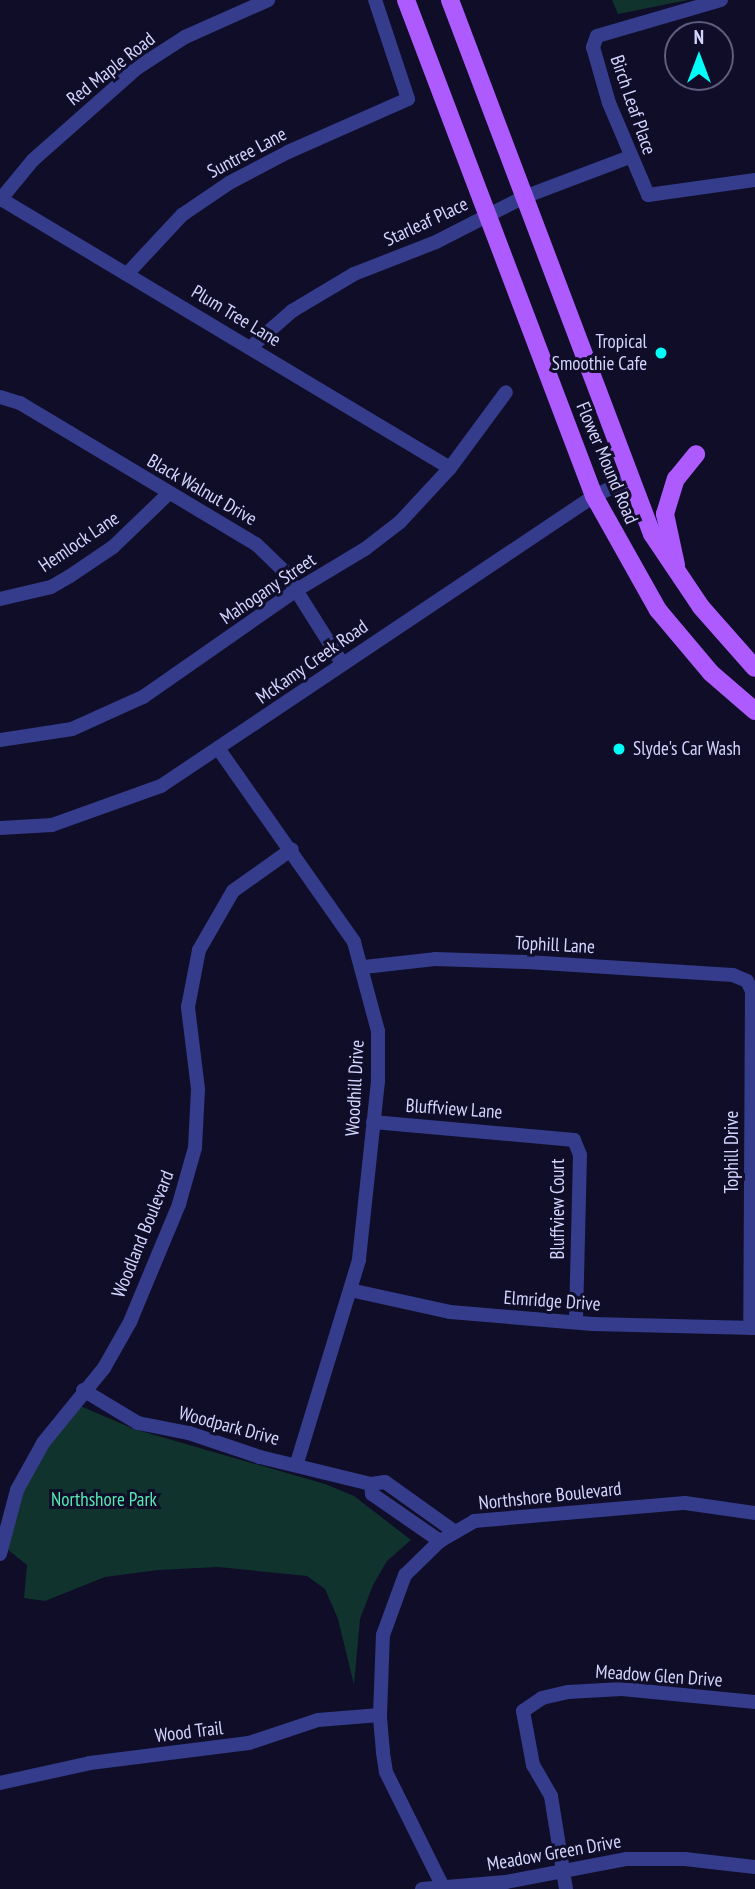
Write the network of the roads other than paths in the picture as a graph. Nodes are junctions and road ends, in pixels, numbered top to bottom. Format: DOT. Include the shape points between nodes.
graph roads {
  1 [pos="268,0"];
  2 [pos="374,0"];
  3 [pos="405,0"];
  4 [pos="450,0"];
  5 [pos="721,0"];
  6 [pos="630,157"];
  7 [pos="755,180"];
  8 [pos="524,197"];
  9 [pos="0,200"];
  10 [pos="487,214"];
  11 [pos="127,274"];
  12 [pos="251,347"];
  13 [pos="506,392"];
  14 [pos="0,397"];
  15 [pos="696,454"];
  16 [pos="450,468"];
  17 [pos="628,480"];
  18 [pos="167,495"];
  19 [pos="594,496"];
  20 [pos="679,578"];
  21 [pos="295,591"];
  22 [pos="0,599"];
  23 [pos="342,663"];
  24 [pos="755,668"];
  25 [pos="755,710"];
  26 [pos="0,740"];
  27 [pos="220,751"];
  28 [pos="0,828"];
  29 [pos="292,849"];
  30 [pos="364,967"];
  31 [pos="744,980"];
  32 [pos="373,1122"];
  33 [pos="532,1135"];
  34 [pos="350,1290"];
  35 [pos="576,1321"];
  36 [pos="752,1328"];
  37 [pos="83,1390"];
  38 [pos="297,1463"];
  39 [pos="371,1484"];
  40 [pos="755,1513"];
  41 [pos="455,1532"];
  42 [pos="440,1541"];
  43 [pos="0,1554"];
  44 [pos="755,1702"];
  45 [pos="380,1715"];
  46 [pos="0,1783"];
  47 [pos="755,1867"];
  48 [pos="564,1871"];
  49 [pos="444,1886"];
  50 [pos="422,1889"];
  51 [pos="566,1889"];
  1 -- 9 [label="street, Red Maple Road" via="185,37 137,68 33,160"];
  2 -- 11 [label="street, Suntree Lane" via="408,99 229,183 182,215"];
  3 -- 10 [label="main road, Flower Mound Road"];
  4 -- 8 [label="main road, Flower Mound Road"];
  5 -- 6 [label="street, Birch Leaf Place" via="592,41"];
  6 -- 7 [label="street, Birch Leaf Place" via="648,195"];
  6 -- 8 [label="street, Starleaf Place"];
  8 -- 10 [label="street, Starleaf Place"];
  8 -- 17 [label="main road, Flower Mound Road"];
  9 -- 11 [label="street, Plum Tree Lane"];
  10 -- 12 [label="street, Starleaf Place" via="319,292"];
  10 -- 19 [label="main road, Flower Mound Road"];
  11 -- 12 [label="street, Plum Tree Lane"];
  12 -- 16 [label="street, Plum Tree Lane"];
  13 -- 16 [label="street, Mahogany Street"];
  14 -- 18 [label="street, Black Walnut Drive" via="20,404"];
  15 -- 20 [label="main road" via="676,480 665,514"];
  16 -- 21 [label="street, Mahogany Street" via="400,522"];
  17 -- 19 [label="street, McKamy Creek Road"];
  17 -- 20 [label="main road, Flower Mound Road" via="652,534"];
  18 -- 21 [label="street, Black Walnut Drive" via="256,544 284,570"];
  18 -- 22 [label="street, Hemlock Lane" via="113,547 70,576 51,587"];
  19 -- 23 [label="street, McKamy Creek Road"];
  19 -- 25 [label="main road, Flower Mound Road" via="658,610 711,673"];
  20 -- 24 [label="main road, Flower Mound Road"];
  21 -- 23 [label="street, Black Walnut Drive"];
  21 -- 26 [label="street, Mahogany Street" via="203,658 106,716 72,729"];
  23 -- 27 [label="street, McKamy Creek Road"];
  27 -- 28 [label="street, McKamy Creek Road" via="162,786 95,813 52,825"];
  27 -- 29 [label="street, Woodhill Drive"];
  29 -- 30 [label="street, Woodhill Drive" via="354,942"];
  29 -- 37 [label="street, Woodland Boulevard" via="233,891 199,950 188,1007 198,1089 190,1171 130,1322 104,1368"];
  30 -- 31 [label="street, Tophill Lane" via="436,959 501,961 733,975"];
  30 -- 32 [label="street, Woodhill Drive" via="378,1031"];
  31 -- 36 [label="street, Tophill Drive" via="752,991"];
  32 -- 33 [label="street, Bluffview Lane"];
  32 -- 34 [label="street, Woodhill Drive" via="368,1199"];
  33 -- 35 [label="street, Bluffview Court" via="574,1140 580,1155"];
  34 -- 35 [label="street, Elmridge Drive" via="450,1312"];
  34 -- 38 [label="street, Woodhill Drive"];
  35 -- 36 [label="street, Elmridge Drive"];
  37 -- 38 [label="street, Woodpark Drive" via="138,1423"];
  37 -- 43 [label="street, Woodland Boulevard" via="43,1443 16,1490"];
  38 -- 39 [label="street, Woodpark Drive"];
  39 -- 41 [label="street, Woodpark Drive" via="385,1482 397,1488"];
  39 -- 42 [label="street" via="372,1494"];
  40 -- 41 [label="street, Northshore Boulevard" via="685,1503 501,1517 474,1521"];
  41 -- 42 [label="street, Northshore Boulevard"];
  42 -- 45 [label="street, Northshore Boulevard" via="405,1575 388,1611"];
  44 -- 48 [label="street, Meadow Glen Drive" via="595,1690 542,1698 523,1711 533,1765 551,1796"];
  45 -- 46 [label="street, Wood Trail" via="318,1720 249,1743 90,1763"];
  45 -- 49 [label="street, Northshore Boulevard" via="386,1772 435,1877"];
  47 -- 48 [label="street, Meadow Green Drive" via="685,1859 627,1859"];
  48 -- 49 [label="street, Meadow Green Drive" via="506,1882"];
  48 -- 51 [label="street"];
  49 -- 50 [label="street, Meadow Green Drive"];
}
